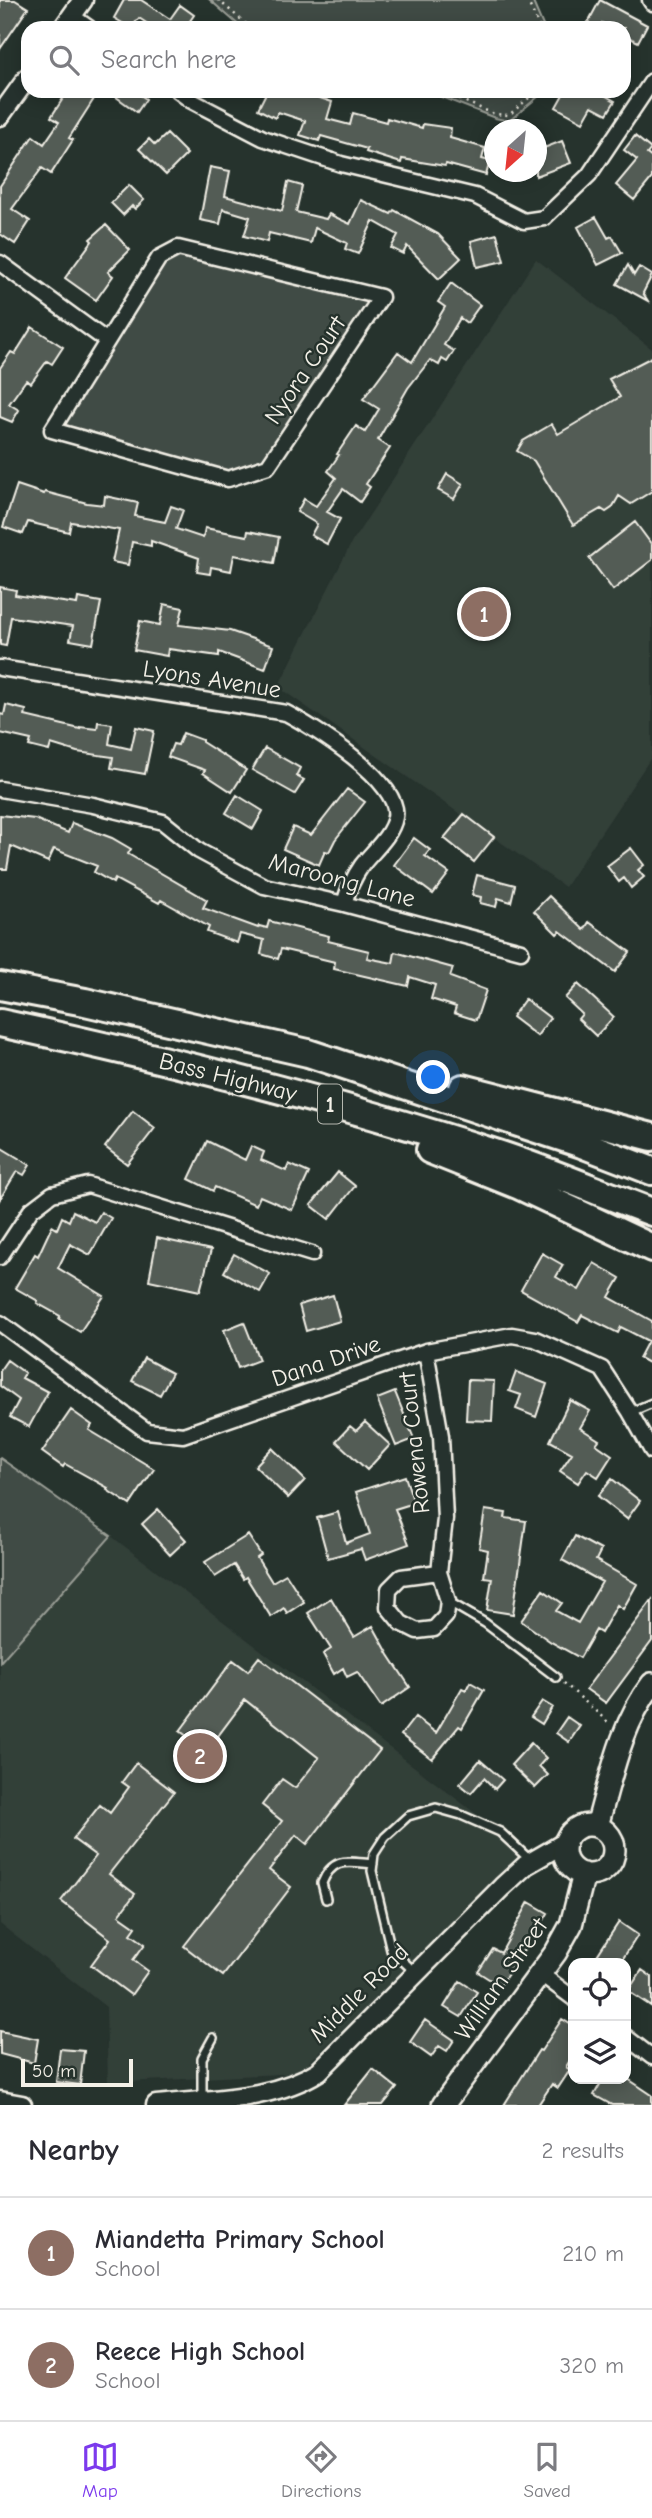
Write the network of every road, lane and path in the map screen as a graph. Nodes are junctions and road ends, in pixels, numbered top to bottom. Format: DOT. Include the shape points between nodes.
graph roads {
  1 [pos="83,0"];
  2 [pos="218,0"];
  3 [pos="527,0"];
  4 [pos="68,21"];
  5 [pos="243,21"];
  6 [pos="537,21"];
  7 [pos="652,80"];
  8 [pos="21,86"];
  9 [pos="191,98"];
  10 [pos="457,98"];
  11 [pos="529,98"];
  12 [pos="2,110"];
  13 [pos="0,263"];
  14 [pos="107,341"];
  15 [pos="0,668"];
  16 [pos="0,789"];
  17 [pos="344,904"];
  18 [pos="521,951"];
  19 [pos="0,986"];
  20 [pos="0,1023"];
  21 [pos="308,1053"];
  22 [pos="278,1089"];
  23 [pos="652,1137"];
  24 [pos="652,1171"];
  25 [pos="652,1212"];
  26 [pos="652,1248"];
  27 [pos="312,1254"];
  28 [pos="0,1257"];
  29 [pos="0,1322"];
  30 [pos="426,1351"];
  31 [pos="652,1403"];
  32 [pos="630,1412"];
  33 [pos="652,1451"];
  34 [pos="439,1572"];
  35 [pos="448,1601"];
  36 [pos="556,1677"];
  37 [pos="649,1695"];
  38 [pos="623,1735"];
  39 [pos="597,1826"];
  40 [pos="565,1843"];
  41 [pos="531,1862"];
  42 [pos="373,1864"];
  43 [pos="584,1874"];
  44 [pos="326,1899"];
  45 [pos="416,1973"];
  46 [pos="541,1974"];
  47 [pos="568,1994"];
  48 [pos="213,2038"];
  49 [pos="631,2041"];
  50 [pos="652,2057"];
  51 [pos="202,2100"];
  52 [pos="0,2101"];
  53 [pos="22,2105"];
  54 [pos="156,2105"];
  55 [pos="443,2105"];
  1 -- 4 [label="street"];
  2 -- 5 [label="path"];
  3 -- 6 [label="path"];
  7 -- 9 [label="street" via="589,175 544,218 524,221 475,196 341,164 263,138"];
  8 -- 12 [label="street"];
  10 -- 11 [label="path" via="509,115"];
  13 -- 14 [label="street"];
  14 -- 14 [label="street, Nyora Court" via="159,258 178,248 381,297 268,466 228,479 52,430"];
  15 -- 17 [label="street, Lyons Avenue" via="286,713 313,727 382,782 396,816 349,885"];
  16 -- 17 [label="street, Maroong Lane" via="163,822 199,851 264,886"];
  17 -- 18 [label="street, Maroong Lane"];
  19 -- 21 [label="highway, Bass Highway / 1"];
  20 -- 22 [label="highway, Bass Highway / 1"];
  21 -- 23 [label="highway"];
  21 -- 24 [label="highway, Bass Highway / 1"];
  22 -- 25 [label="highway, Bass Highway / 1" via="499,1154"];
  22 -- 26 [label="highway" via="520,1186"];
  27 -- 28 [label="street" via="88,1185 52,1194 31,1210"];
  29 -- 30 [label="street, Dana Drive" via="147,1432 183,1435"];
  30 -- 32 [label="street, Dana Drive" via="512,1335 535,1339 602,1369"];
  30 -- 34 [label="street, Rowena Court" via="441,1436 445,1519"];
  31 -- 32 [label="lane"];
  32 -- 33 [label="street, Dana Drive"];
  34 -- 35 [label="street, Rowena Court"];
  34 -- 35 [label="street" via="401,1577 389,1589 388,1607 401,1623 417,1632 434,1629 446,1616"];
  35 -- 36 [label="lane"];
  36 -- 38 [label="path"];
  37 -- 38 [label="main road"];
  38 -- 39 [label="main road"];
  39 -- 40 [label="main road" via="574,1829"];
  39 -- 43 [label="main road" via="611,1837 612,1860 600,1872"];
  40 -- 41 [label="street, Middle Road"];
  40 -- 43 [label="main road" via="566,1861"];
  41 -- 42 [label="lane" via="500,1832 436,1808 408,1816 385,1837"];
  41 -- 45 [label="street, Middle Road"];
  42 -- 44 [label="lane" via="344,1862 329,1869 322,1883"];
  42 -- 45 [label="lane" via="391,1950"];
  43 -- 46 [label="main road, William Street" via="571,1925"];
  45 -- 51 [label="street, Middle Road" via="319,2071 299,2083 278,2091"];
  46 -- 47 [label="street"];
  46 -- 55 [label="main road, William Street"];
  48 -- 51 [label="lane" via="202,2059"];
  49 -- 50 [label="street"];
  51 -- 54 [label="street, Middle Road"];
  52 -- 53 [label="street"];
}
